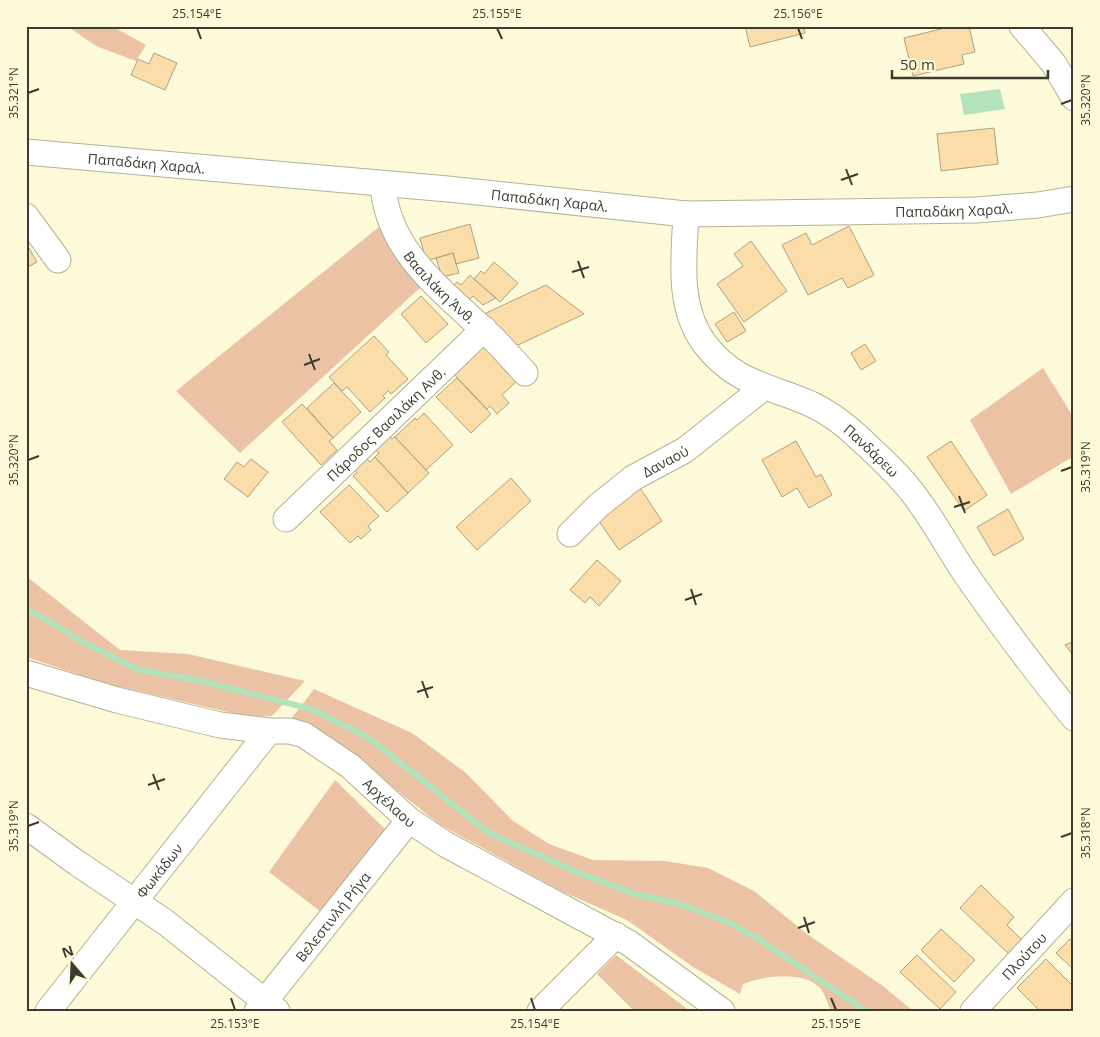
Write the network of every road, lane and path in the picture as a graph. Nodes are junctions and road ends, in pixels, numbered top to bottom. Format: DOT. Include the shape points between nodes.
graph roads {
  1 [pos="1022,26"];
  2 [pos="1074,98"];
  3 [pos="26,152"];
  4 [pos="383,185"];
  5 [pos="1074,199"];
  6 [pos="686,214"];
  7 [pos="26,216"];
  8 [pos="58,260"];
  9 [pos="484,329"];
  10 [pos="526,373"];
  11 [pos="763,388"];
  12 [pos="286,519"];
  13 [pos="570,534"];
  14 [pos="26,673"];
  15 [pos="1074,718"];
  16 [pos="268,731"];
  17 [pos="409,820"];
  18 [pos="26,826"];
  19 [pos="1074,901"];
  20 [pos="134,902"];
  21 [pos="616,936"];
  22 [pos="266,1007"];
  23 [pos="48,1011"];
  24 [pos="540,1011"];
  25 [pos="722,1011"];
  26 [pos="973,1011"];
  1 -- 2 [label="street" via="1054,64"];
  3 -- 4 [label="street, Παπαδάκη Χαραλ."];
  4 -- 6 [label="street, Παπαδάκη Χαραλ."];
  4 -- 9 [label="street, Βασιλάκη Άνθ." via="388,216 400,242 438,287"];
  5 -- 6 [label="street, Παπαδάκη Χαραλ." via="976,210"];
  6 -- 11 [label="street, Πανδάρεω" via="684,278 697,332 723,363"];
  7 -- 8 [label="street"];
  9 -- 10 [label="street, Βασιλάκη Άνθ."];
  9 -- 12 [label="street, Πάροδος Βασιλάκη Ανθ."];
  11 -- 13 [label="street, Δαναού" via="685,450 633,478"];
  11 -- 15 [label="street, Πανδάρεω" via="823,410 842,422 896,474 915,496 991,610"];
  14 -- 16 [label="street, Αρχέλαου" via="204,721"];
  16 -- 17 [label="street, Αρχέλαου" via="290,731 317,742 360,774"];
  16 -- 20 [label="street, Φωκάδων"];
  17 -- 21 [label="street, Αρχέλαου" via="445,844"];
  17 -- 22 [label="street, Βελεστινλή Ρήγα"];
  18 -- 20 [label="street"];
  19 -- 26 [label="street, Πλούτου"];
  20 -- 22 [label="street" via="186,937"];
  20 -- 23 [label="street, Φωκάδων"];
  21 -- 24 [label="street"];
  21 -- 25 [label="street, Αρχέλαου" via="660,964"];
}
